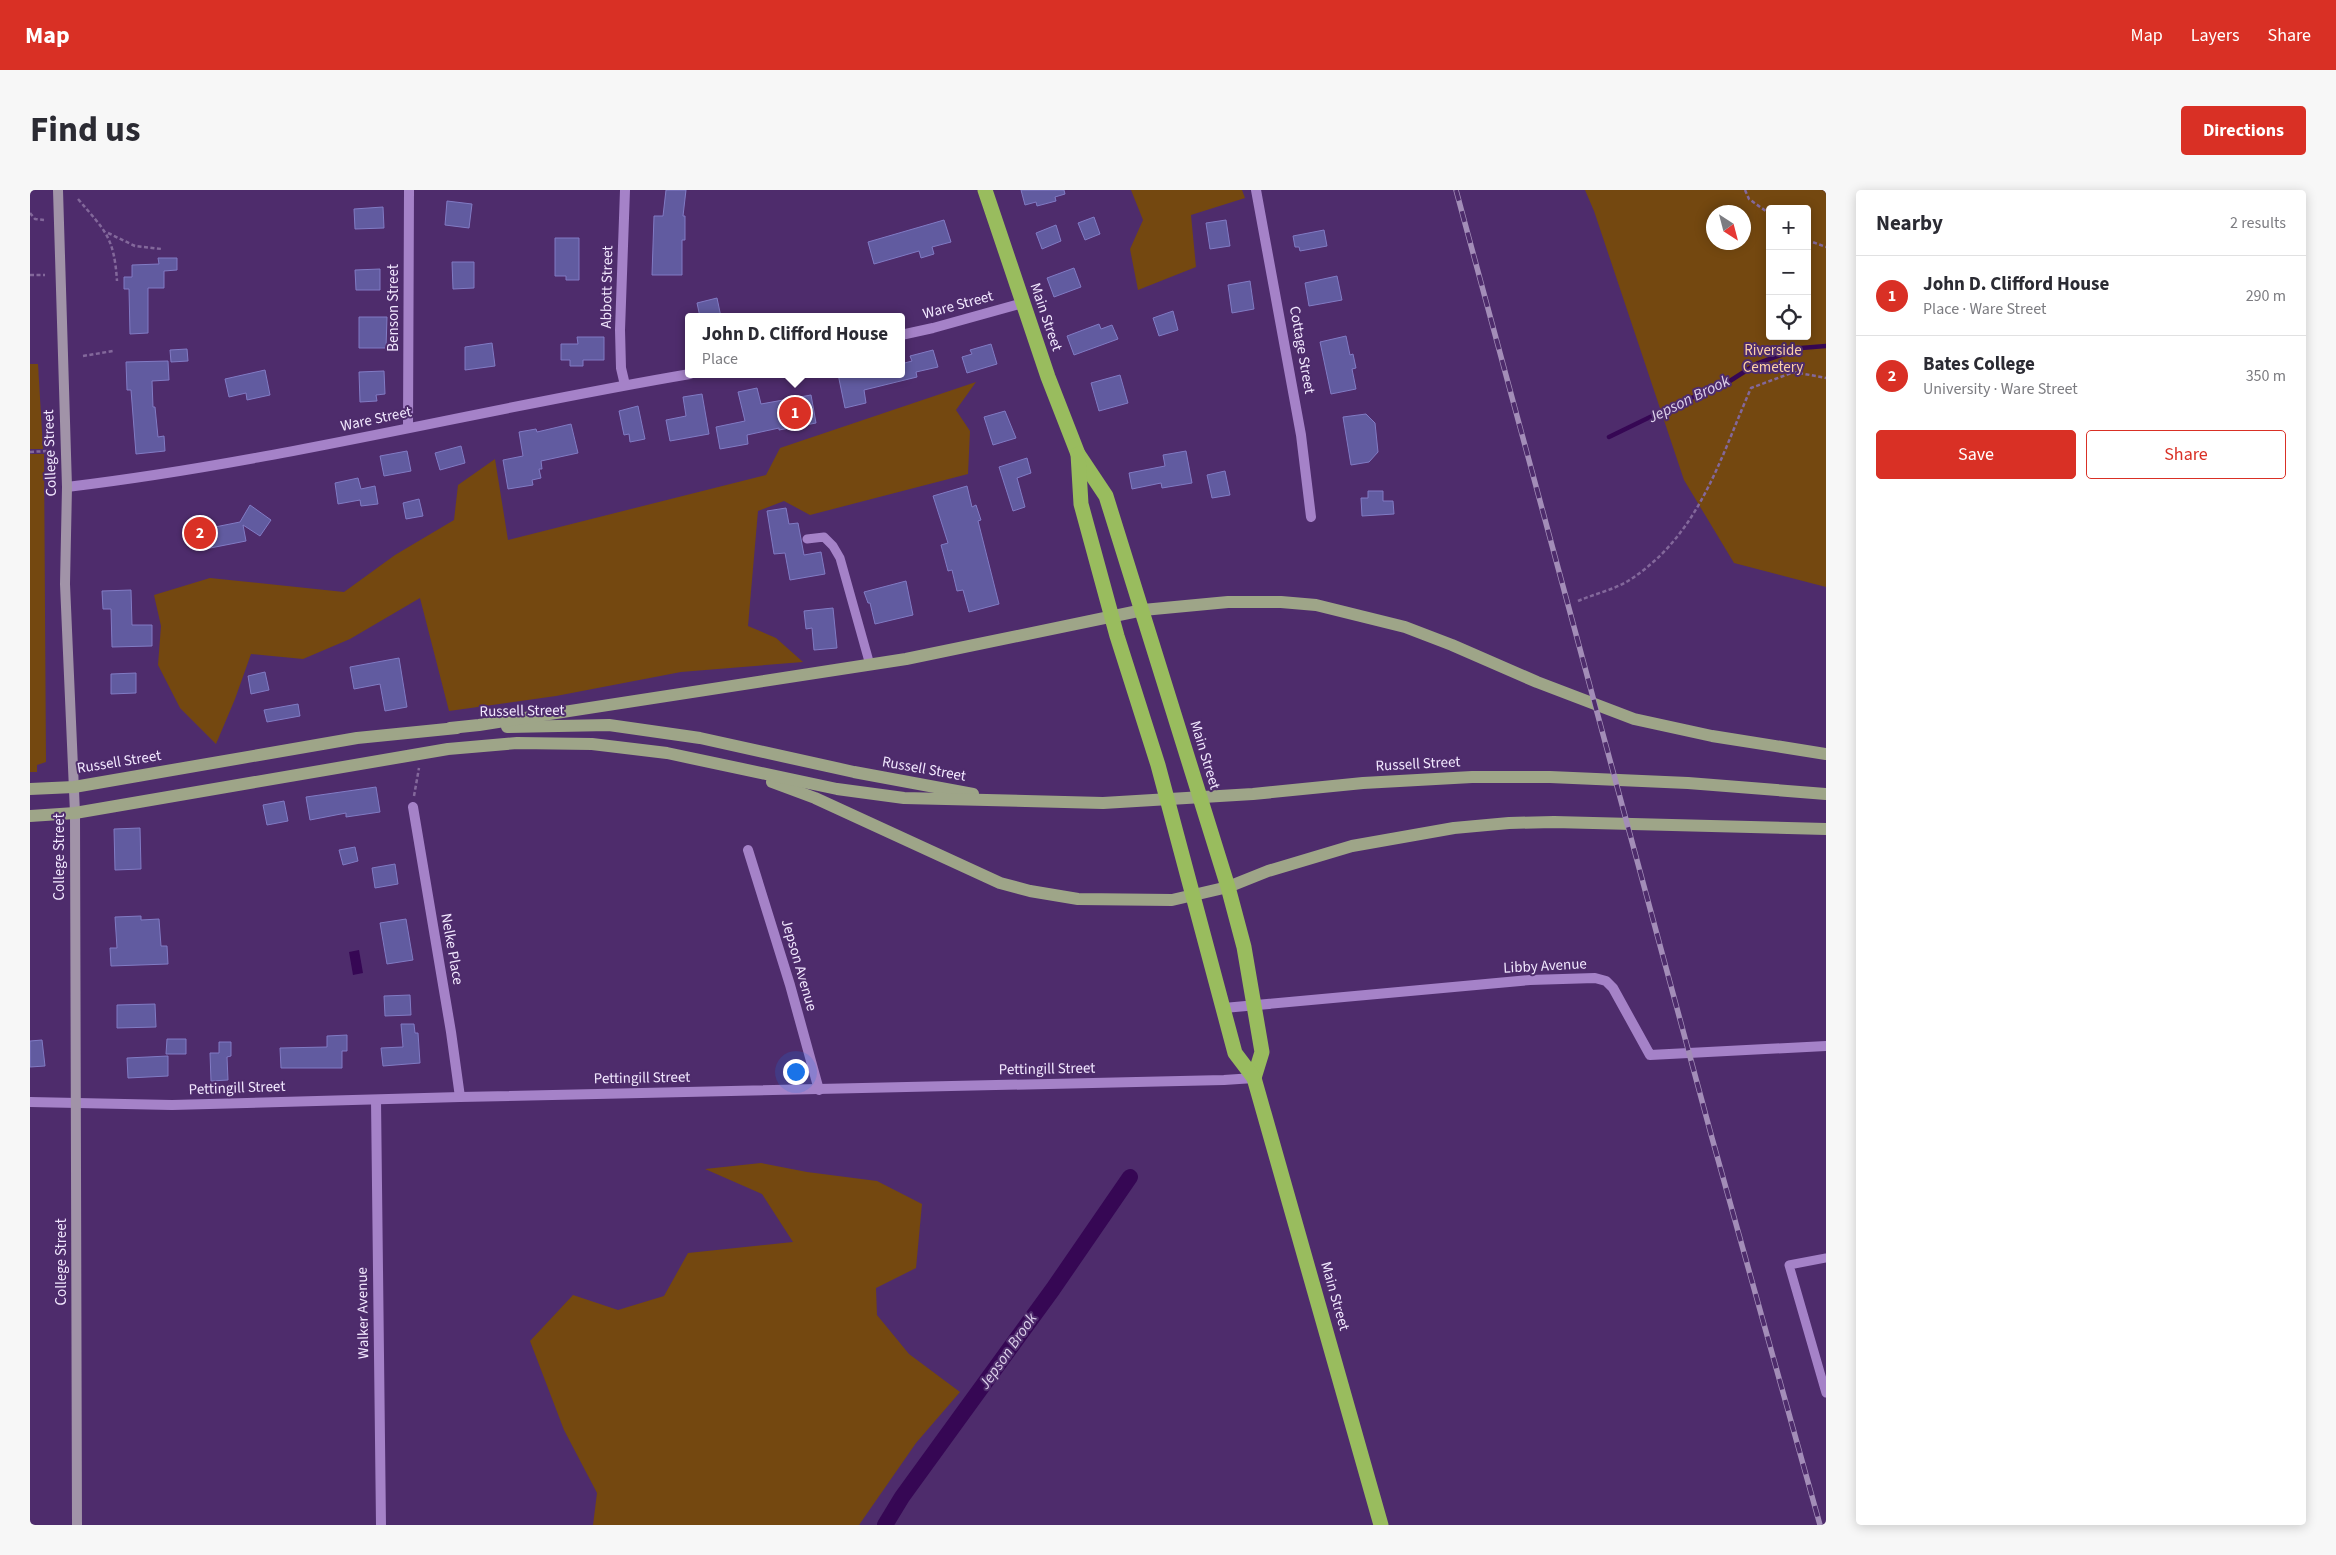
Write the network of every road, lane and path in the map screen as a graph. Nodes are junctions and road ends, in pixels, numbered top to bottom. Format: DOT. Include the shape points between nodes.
graph roads {
  1 [pos="58,190"];
  2 [pos="409,190"];
  3 [pos="625,190"];
  4 [pos="985,190"];
  5 [pos="1256,190"];
  6 [pos="1745,190"];
  7 [pos="78,199"];
  8 [pos="1766,211"];
  9 [pos="30,213"];
  10 [pos="44,220"];
  11 [pos="107,233"];
  12 [pos="1811,241"];
  13 [pos="1826,247"];
  14 [pos="162,249"];
  15 [pos="30,275"];
  16 [pos="45,275"];
  17 [pos="118,280"];
  18 [pos="1023,302"];
  19 [pos="905,334"];
  20 [pos="113,351"];
  21 [pos="83,356"];
  22 [pos="685,375"];
  23 [pos="1826,378"];
  24 [pos="625,385"];
  25 [pos="408,427"];
  26 [pos="30,452"];
  27 [pos="47,452"];
  28 [pos="1078,454"];
  29 [pos="66,487"];
  30 [pos="1311,517"];
  31 [pos="807,539"];
  32 [pos="1578,601"];
  33 [pos="1143,610"];
  34 [pos="1111,615"];
  35 [pos="870,665"];
  36 [pos="450,728"];
  37 [pos="1826,754"];
  38 [pos="718,764"];
  39 [pos="419,768"];
  40 [pos="74,787"];
  41 [pos="30,789"];
  42 [pos="1826,794"];
  43 [pos="1012,801"];
  44 [pos="412,807"];
  45 [pos="74,813"];
  46 [pos="30,816"];
  47 [pos="1826,829"];
  48 [pos="748,850"];
  49 [pos="1228,887"];
  50 [pos="1194,895"];
  51 [pos="1255,1007"];
  52 [pos="1224,1008"];
  53 [pos="1826,1046"];
  54 [pos="1254,1078"];
  55 [pos="819,1090"];
  56 [pos="460,1097"];
  57 [pos="376,1100"];
  58 [pos="30,1102"];
  59 [pos="74,1104"];
  60 [pos="1826,1258"];
  61 [pos="1826,1393"];
  62 [pos="77,1525"];
  63 [pos="381,1525"];
  64 [pos="1381,1525"];
  1 -- 29 [label="street, College Street"];
  2 -- 25 [label="street, Benson Street"];
  3 -- 24 [label="street, Abbott Street" via="620,330"];
  4 -- 18 [label="highway, Main Street"];
  5 -- 30 [label="street, Cottage Street" via="1301,434"];
  6 -- 8 [label="path" via="1749,199"];
  7 -- 11 [label="path"];
  9 -- 10 [label="path"];
  11 -- 14 [label="path" via="135,246"];
  11 -- 17 [label="path"];
  12 -- 13 [label="path"];
  15 -- 16 [label="path"];
  18 -- 19 [label="street, Ware Street"];
  18 -- 28 [label="highway, Main Street"];
  20 -- 21 [label="path"];
  22 -- 24 [label="street, Ware Street"];
  23 -- 32 [label="path" via="1794,372 1751,388 1699,506 1671,546 1627,581"];
  24 -- 25 [label="street, Ware Street"];
  25 -- 29 [label="street, Ware Street" via="243,460 123,481"];
  26 -- 27 [label="path"];
  28 -- 33 [label="highway, Main Street" via="1106,496"];
  28 -- 34 [label="highway, Main Street" via="1081,504"];
  29 -- 40 [label="street, College Street" via="66,584"];
  31 -- 35 [label="lane" via="824,538 840,558"];
  33 -- 34 [label="main road"];
  33 -- 37 [label="main road" via="1228,602 1316,605 1405,627 1634,718 1712,736"];
  33 -- 49 [label="highway, Main Street"];
  34 -- 35 [label="main road"];
  34 -- 50 [label="highway, Main Street"];
  35 -- 36 [label="main road"];
  36 -- 40 [label="main road, Russell Street" via="357,738"];
  36 -- 43 [label="main road, Russell Street" via="609,725 700,738 854,772"];
  38 -- 43 [label="main road, Russell Street" via="837,789 904,798"];
  38 -- 45 [label="main road, Russell Street" via="667,753 592,744 478,745"];
  38 -- 50 [label="main road" via="815,798 1000,883 1078,899 1172,900"];
  39 -- 44 [label="path"];
  40 -- 41 [label="main road, Russell Street"];
  40 -- 45 [label="street, College Street"];
  42 -- 43 [label="main road, Russell Street" via="1688,783 1472,777 1103,803"];
  44 -- 56 [label="street, Nelke Place"];
  45 -- 46 [label="main road, Russell Street"];
  45 -- 59 [label="street, College Street"];
  47 -- 49 [label="main road" via="1554,822 1454,828 1370,843 1268,871"];
  48 -- 55 [label="street, Jepson Avenue"];
  49 -- 50 [label="main road"];
  49 -- 51 [label="highway, Main Street"];
  50 -- 52 [label="highway, Main Street"];
  51 -- 52 [label="street, Libby Avenue"];
  51 -- 53 [label="street, Libby Avenue" via="1530,980 1595,978 1606,981 1613,988 1650,1055"];
  51 -- 54 [label="highway, Main Street" via="1262,1052"];
  52 -- 54 [label="highway, Main Street" via="1235,1054"];
  54 -- 55 [label="street, Pettingill Street"];
  54 -- 64 [label="highway, Main Street"];
  55 -- 56 [label="street, Pettingill Street"];
  56 -- 57 [label="street, Pettingill Street"];
  57 -- 59 [label="street, Pettingill Street"];
  57 -- 63 [label="street, Walker Avenue"];
  58 -- 59 [label="street, Pettingill Street"];
  59 -- 62 [label="street, College Street"];
  60 -- 61 [label="lane" via="1789,1265"];
}
